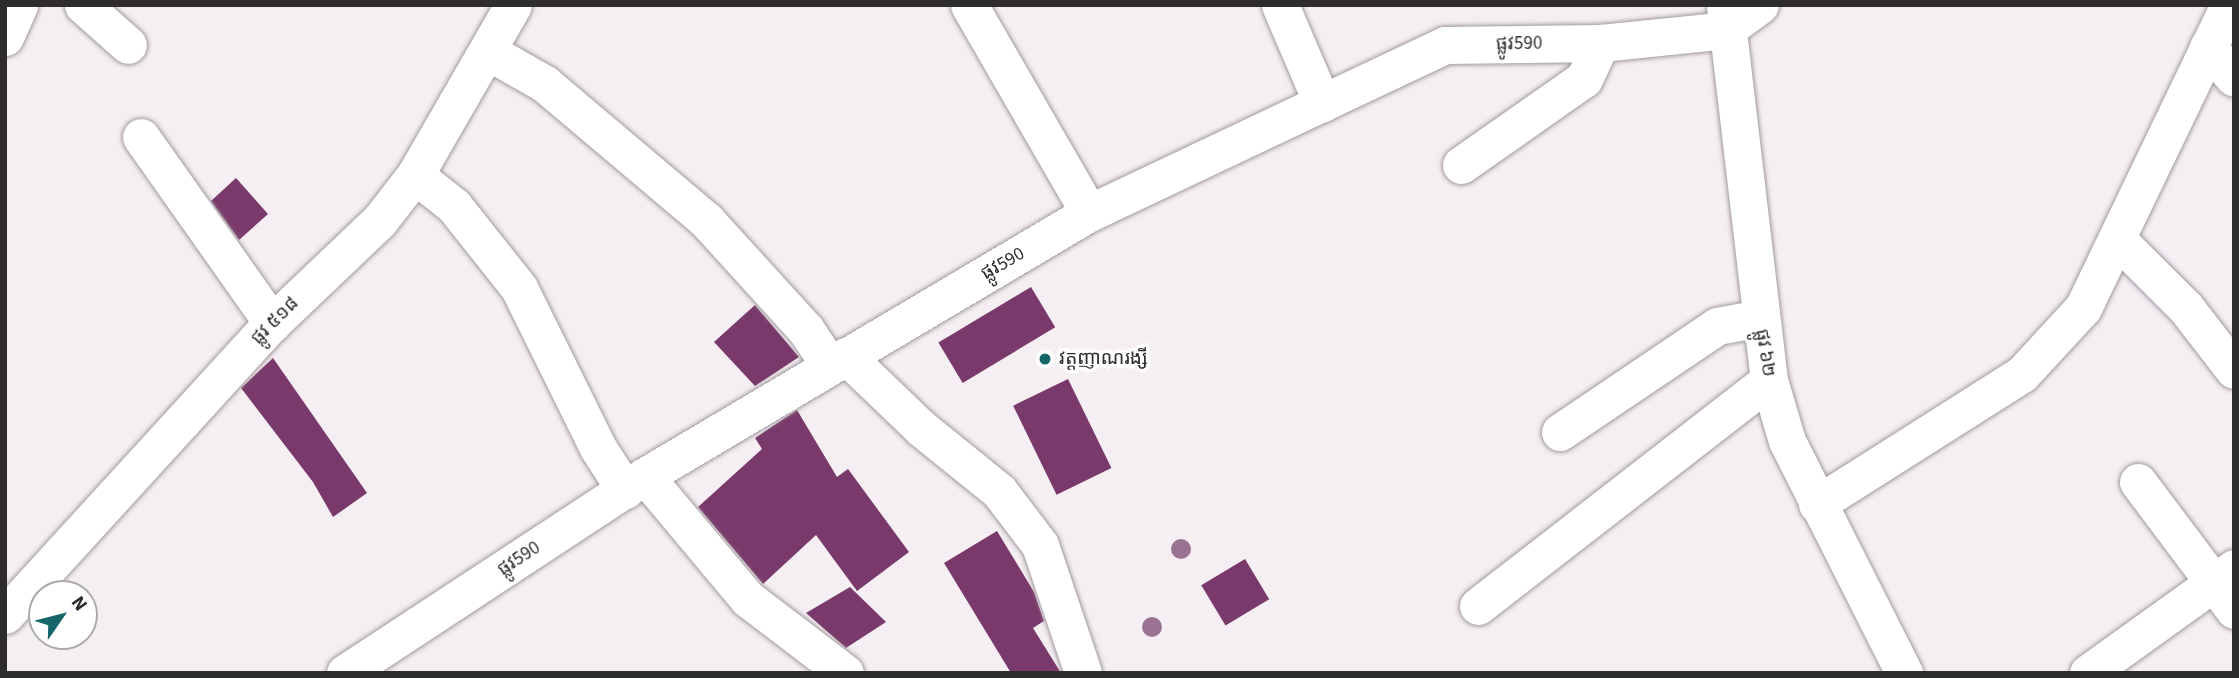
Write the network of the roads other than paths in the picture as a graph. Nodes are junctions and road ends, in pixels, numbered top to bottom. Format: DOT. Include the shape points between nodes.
graph roads {
  1 [pos="19,5"];
  2 [pos="83,5"];
  3 [pos="513,5"];
  4 [pos="969,5"];
  5 [pos="1280,5"];
  6 [pos="1760,5"];
  7 [pos="2229,5"];
  8 [pos="1726,18"];
  9 [pos="5,37"];
  10 [pos="1601,43"];
  11 [pos="128,45"];
  12 [pos="2208,47"];
  13 [pos="489,52"];
  14 [pos="2234,78"];
  15 [pos="1322,103"];
  16 [pos="141,137"];
  17 [pos="1461,165"];
  18 [pos="415,175"];
  19 [pos="1089,213"];
  20 [pos="2118,240"];
  21 [pos="1760,318"];
  22 [pos="272,323"];
  23 [pos="838,361"];
  24 [pos="2234,370"];
  25 [pos="1769,380"];
  26 [pos="1560,432"];
  27 [pos="2138,482"];
  28 [pos="635,483"];
  29 [pos="1816,505"];
  30 [pos="2227,587"];
  31 [pos="1478,606"];
  32 [pos="5,615"];
  33 [pos="345,673"];
  34 [pos="845,673"];
  35 [pos="1083,673"];
  36 [pos="1904,673"];
  37 [pos="2088,673"];
  1 -- 9 [label="street"];
  2 -- 11 [label="street"];
  3 -- 13 [label="street, ផ្លូវ ៥១៨"];
  4 -- 19 [label="street"];
  5 -- 15 [label="street"];
  6 -- 8 [label="street"];
  7 -- 12 [label="street"];
  8 -- 10 [label="street, ផ្លូវ590"];
  8 -- 21 [label="street, ផ្លូវ ៦២"];
  10 -- 15 [label="street, ផ្លូវ590" via="1445,45"];
  10 -- 17 [label="street" via="1584,79"];
  12 -- 14 [label="street"];
  12 -- 20 [label="street"];
  13 -- 18 [label="street, ផ្លូវ ៥១៨"];
  13 -- 23 [label="street" via="545,84 706,220"];
  15 -- 19 [label="street, ផ្លូវ590"];
  16 -- 22 [label="street"];
  18 -- 22 [label="street, ផ្លូវ ៥១៨" via="380,220"];
  18 -- 28 [label="street" via="454,205 519,288"];
  19 -- 23 [label="street, ផ្លូវ590"];
  20 -- 24 [label="street" via="2186,307"];
  20 -- 29 [label="street" via="2083,308 2022,374"];
  21 -- 25 [label="street, ផ្លូវ ៦២"];
  21 -- 26 [label="street" via="1717,326"];
  22 -- 32 [label="street, ផ្លូវ ៥១៨"];
  23 -- 28 [label="street, ផ្លូវ590"];
  23 -- 35 [label="street" via="999,491 1032,534"];
  25 -- 29 [label="street, ផ្លូវ ៦២" via="1787,441"];
  25 -- 31 [label="street"];
  27 -- 30 [label="street"];
  28 -- 33 [label="street, ផ្លូវ590"];
  28 -- 34 [label="street" via="748,599"];
  29 -- 36 [label="street, ផ្លូវ ៦២"];
  30 -- 37 [label="street"];
}
